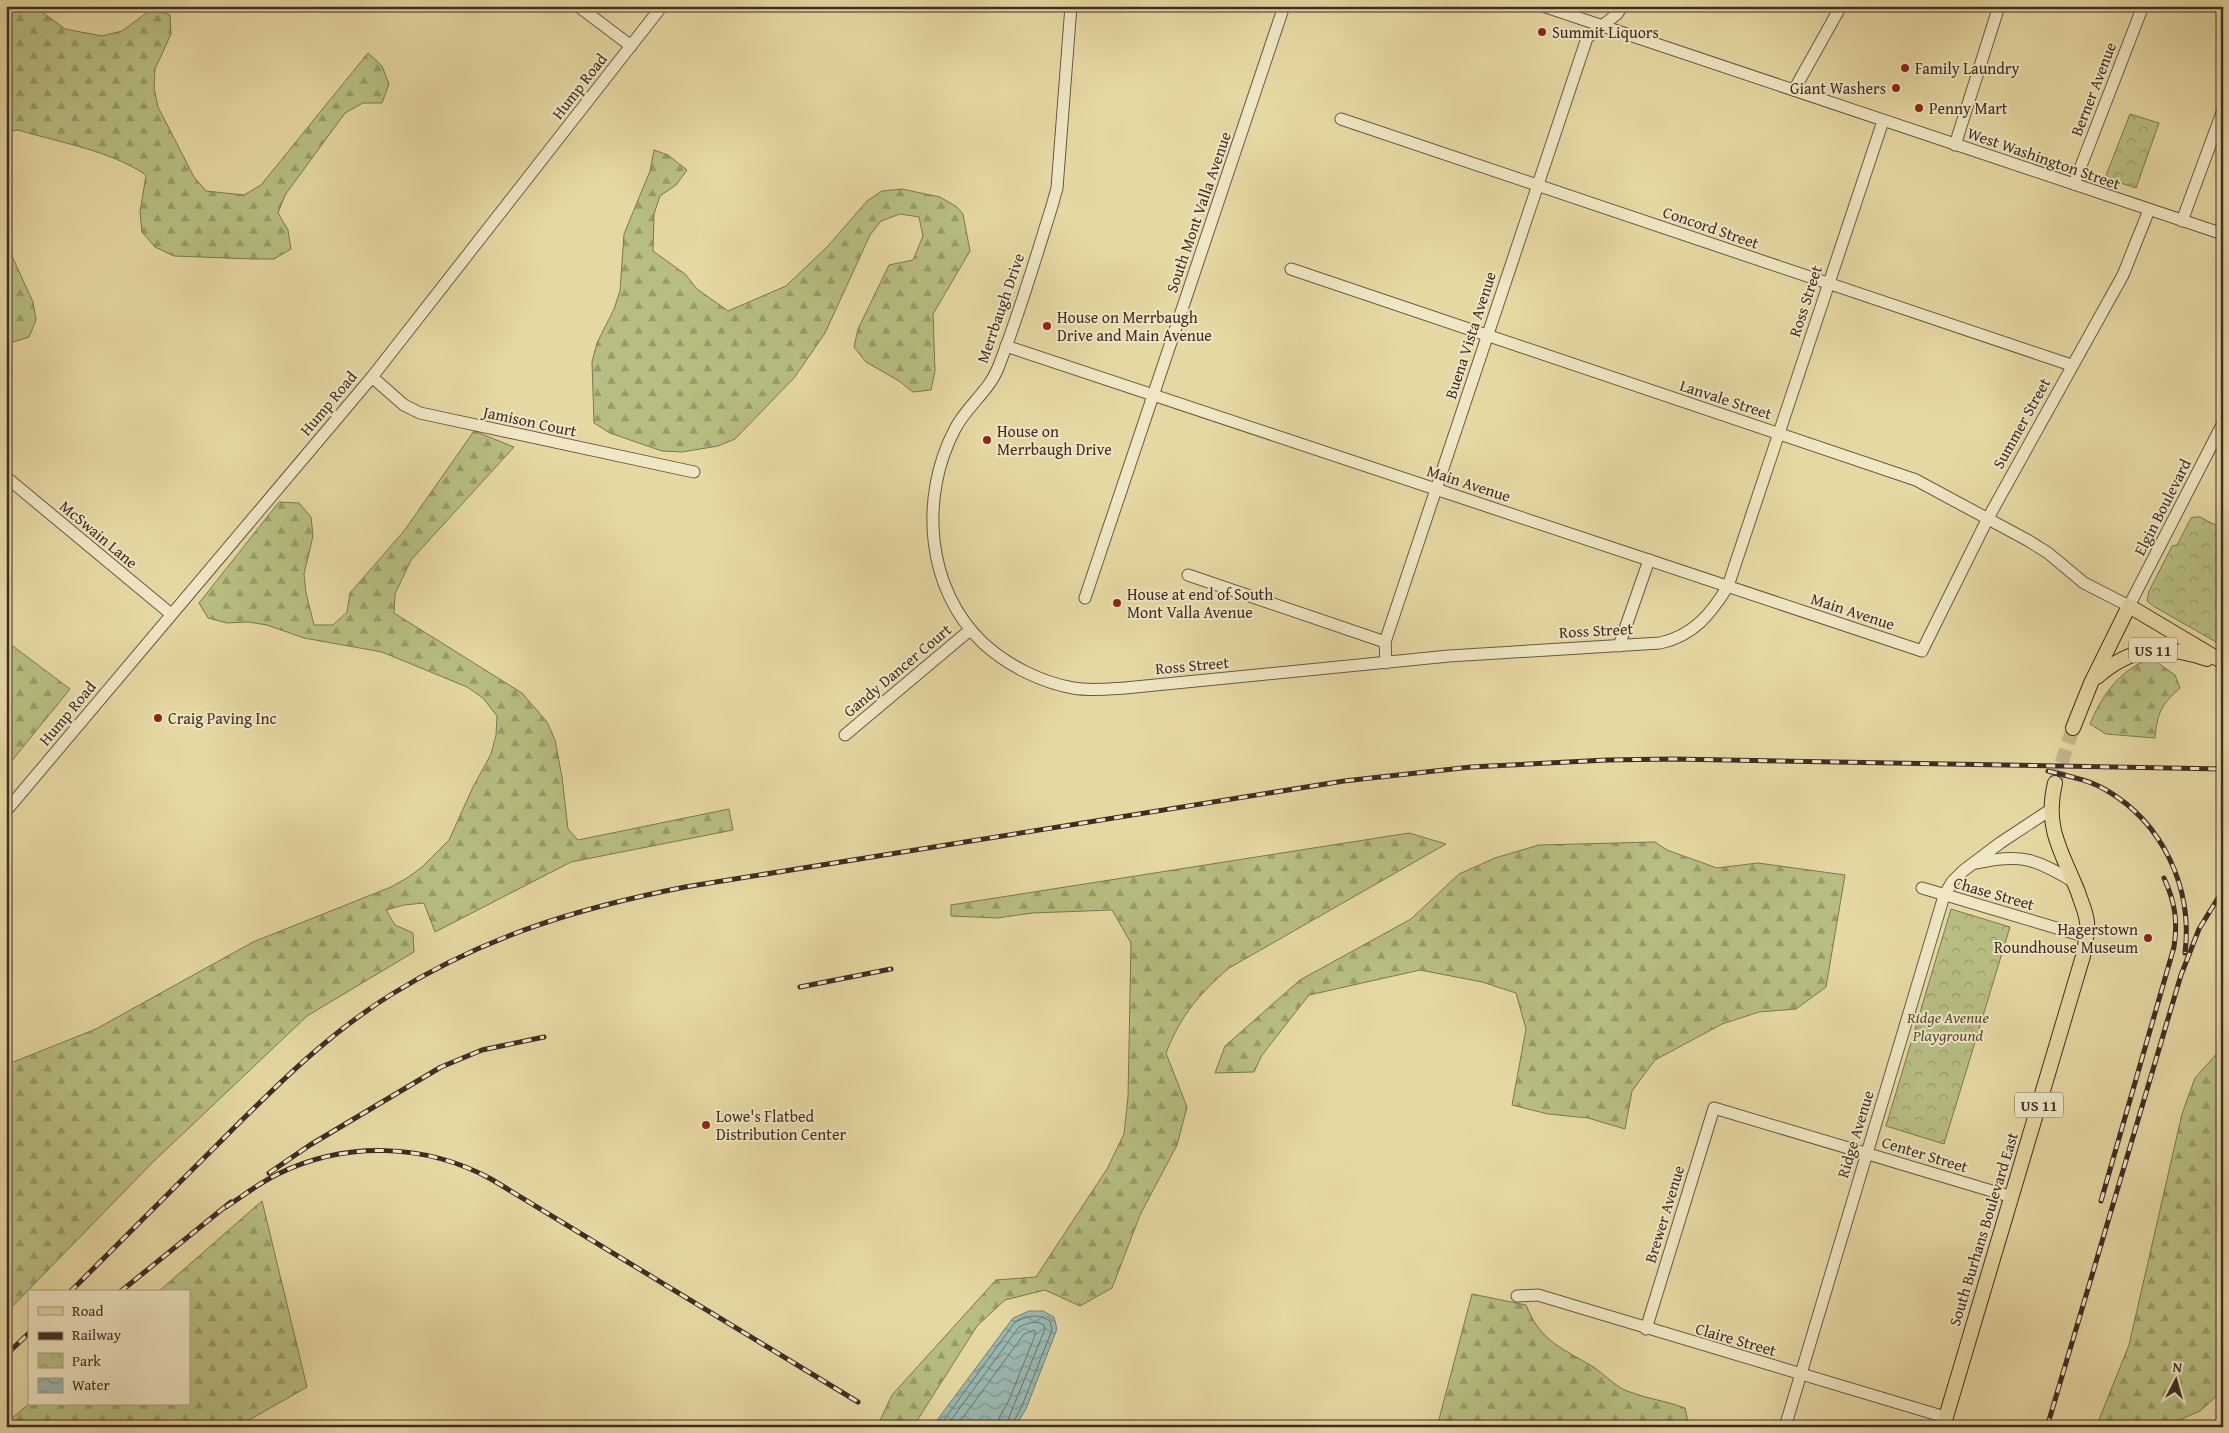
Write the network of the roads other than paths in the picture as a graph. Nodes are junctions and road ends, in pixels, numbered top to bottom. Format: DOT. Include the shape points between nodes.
graph roads {
  1 [pos="578,6"];
  2 [pos="662,6"];
  3 [pos="1071,6"];
  4 [pos="1284,6"];
  5 [pos="1543,6"];
  6 [pos="1622,6"];
  7 [pos="1841,6"];
  8 [pos="1999,6"];
  9 [pos="2143,6"];
  10 [pos="1602,26"];
  11 [pos="631,46"];
  12 [pos="1794,90"];
  13 [pos="2223,110"];
  14 [pos="1340,119"];
  15 [pos="1882,120"];
  16 [pos="1955,145"];
  17 [pos="2074,184"];
  18 [pos="1537,185"];
  19 [pos="2149,210"];
  20 [pos="2182,221"];
  21 [pos="2223,234"];
  22 [pos="1291,269"];
  23 [pos="1828,283"];
  24 [pos="1487,336"];
  25 [pos="1006,346"];
  26 [pos="2071,365"];
  27 [pos="372,377"];
  28 [pos="1153,395"];
  29 [pos="2223,423"];
  30 [pos="1778,433"];
  31 [pos="694,472"];
  32 [pos="6,477"];
  33 [pos="1436,489"];
  34 [pos="1987,520"];
  35 [pos="1649,560"];
  36 [pos="1188,575"];
  37 [pos="1728,586"];
  38 [pos="1085,598"];
  39 [pos="2129,606"];
  40 [pos="171,614"];
  41 [pos="970,630"];
  42 [pos="1385,642"];
  43 [pos="1619,646"];
  44 [pos="1922,651"];
  45 [pos="1386,663"];
  46 [pos="2223,663"];
  47 [pos="2091,683"];
  48 [pos="2073,728"];
  49 [pos="845,735"];
  50 [pos="2055,783"];
  51 [pos="2050,810"];
  52 [pos="6,811"];
  53 [pos="1976,864"];
  54 [pos="2074,882"];
  55 [pos="1922,888"];
  56 [pos="1944,896"];
  57 [pos="2087,937"];
  58 [pos="1714,1108"];
  59 [pos="1866,1153"];
  60 [pos="2012,1197"];
  61 [pos="1517,1296"];
  62 [pos="1646,1329"];
  63 [pos="1801,1375"];
  64 [pos="1944,1422"];
  65 [pos="1785,1427"];
  1 -- 11 [label="street"];
  2 -- 11 [label="street, Hump Road"];
  3 -- 25 [label="street, Merrbaugh Drive" via="1057,188"];
  4 -- 28 [label="street, South Mont Valla Avenue"];
  5 -- 10 [label="street, West Washington Street"];
  6 -- 10 [label="street, Buena Vista Avenue"];
  7 -- 12 [label="street"];
  8 -- 16 [label="street"];
  9 -- 17 [label="street, Berner Avenue"];
  10 -- 12 [label="street, West Washington Street"];
  10 -- 18 [label="street, Buena Vista Avenue" via="1586,38"];
  11 -- 27 [label="street, Hump Road"];
  12 -- 15 [label="street, West Washington Street"];
  13 -- 20 [label="street"];
  14 -- 18 [label="street, Concord Street"];
  15 -- 16 [label="street, West Washington Street"];
  15 -- 23 [label="street, Ross Street"];
  16 -- 17 [label="street, West Washington Street"];
  17 -- 19 [label="street, West Washington Street"];
  18 -- 23 [label="street, Concord Street"];
  18 -- 24 [label="street, Buena Vista Avenue"];
  19 -- 20 [label="street, West Washington Street"];
  19 -- 26 [label="street, Summer Street" via="2123,275"];
  20 -- 21 [label="street, West Washington Street"];
  22 -- 24 [label="street, Lanvale Street"];
  23 -- 26 [label="street, Concord Street"];
  23 -- 30 [label="street, Ross Street"];
  24 -- 30 [label="street, Lanvale Street"];
  24 -- 33 [label="street, Buena Vista Avenue"];
  25 -- 28 [label="street, Main Avenue"];
  25 -- 41 [label="street, Merrbaugh Drive" via="997,370 954,429 942,463 933,509 935,552 940,572 956,610"];
  26 -- 34 [label="street, Summer Street"];
  27 -- 31 [label="street, Jamison Court" via="404,405 420,413"];
  27 -- 40 [label="street, Hump Road"];
  28 -- 33 [label="street, Main Avenue"];
  28 -- 38 [label="street, South Mont Valla Avenue"];
  29 -- 39 [label="street, Elgin Boulevard"];
  30 -- 34 [label="street, Lanvale Street" via="1916,480"];
  30 -- 37 [label="street, Ross Street"];
  32 -- 40 [label="street, McSwain Lane"];
  33 -- 35 [label="street, Main Avenue"];
  33 -- 42 [label="street, Buena Vista Avenue"];
  34 -- 39 [label="street, Lanvale Street" via="2048,553 2084,583"];
  34 -- 44 [label="street, Summer Street"];
  35 -- 37 [label="street, Main Avenue"];
  35 -- 43 [label="street"];
  36 -- 42 [label="street"];
  37 -- 43 [label="street, Ross Street" via="1708,616 1685,634 1673,640"];
  37 -- 44 [label="street, Main Avenue"];
  39 -- 46 [label="main road, US 11"];
  39 -- 47 [label="main road, US 11"];
  40 -- 52 [label="street, Hump Road"];
  41 -- 45 [label="street, Ross Street" via="994,653 1021,670 1074,688 1125,688"];
  41 -- 49 [label="street, Gandy Dancer Court"];
  42 -- 45 [label="street, Buena Vista Avenue"];
  43 -- 45 [label="street, Ross Street"];
  46 -- 47 [label="main road, US 11" via="2160,649 2127,656 2112,664"];
  47 -- 48 [label="main road, US 11"];
  50 -- 51 [label="main road, South Burhans Boulevard East / US 11"];
  51 -- 53 [label="street, Ridge Avenue" via="2000,843"];
  51 -- 54 [label="main road, South Burhans Boulevard East / US 11" via="2052,828"];
  53 -- 54 [label="street, Ridge Avenue" via="2002,858 2034,861"];
  53 -- 56 [label="street, Ridge Avenue" via="1952,882"];
  54 -- 57 [label="main road, South Burhans Boulevard East / US 11" via="2087,922"];
  55 -- 56 [label="street, Chase Street"];
  56 -- 57 [label="street, Chase Street"];
  56 -- 59 [label="street, Ridge Avenue"];
  57 -- 60 [label="main road, South Burhans Boulevard East / US 11"];
  58 -- 59 [label="street, Center Street"];
  58 -- 62 [label="street, Brewer Avenue"];
  59 -- 60 [label="street, Center Street"];
  59 -- 63 [label="street, Ridge Avenue"];
  60 -- 64 [label="main road, South Burhans Boulevard East / US 11"];
  61 -- 62 [label="street, Claire Street" via="1538,1295"];
  62 -- 63 [label="street, Claire Street"];
  63 -- 64 [label="street, Claire Street"];
  63 -- 65 [label="street, Ridge Avenue"];
}
